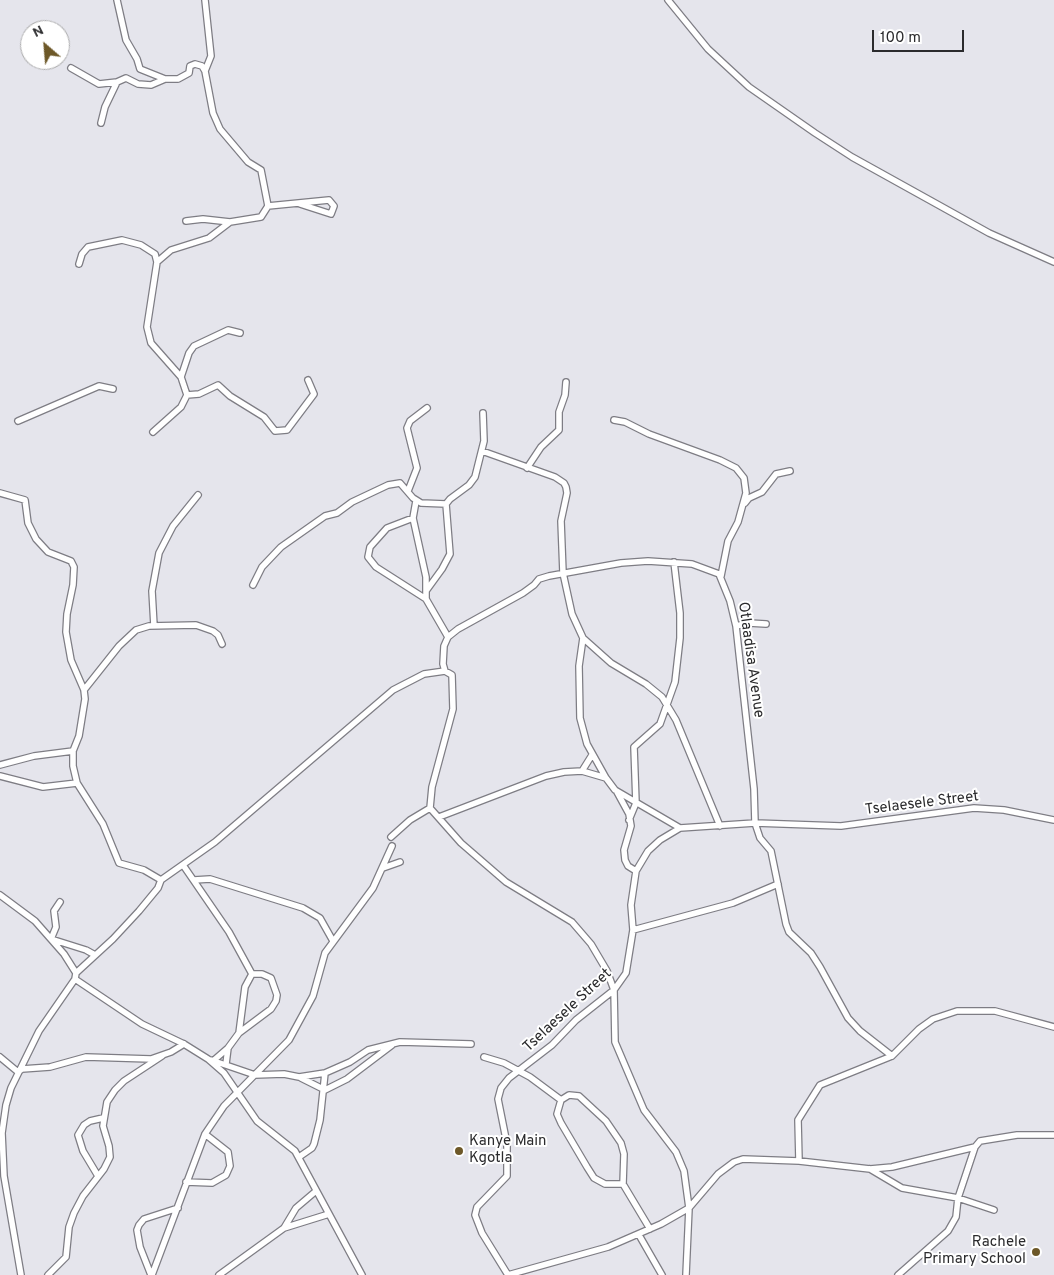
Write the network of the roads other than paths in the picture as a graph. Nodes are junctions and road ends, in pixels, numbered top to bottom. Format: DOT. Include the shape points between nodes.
graph roads {
  1 [pos="117,0"];
  2 [pos="205,0"];
  3 [pos="668,0"];
  4 [pos="71,68"];
  5 [pos="205,71"];
  6 [pos="165,79"];
  7 [pos="117,82"];
  8 [pos="101,124"];
  9 [pos="300,204"];
  10 [pos="268,206"];
  11 [pos="186,220"];
  12 [pos="230,222"];
  13 [pos="157,262"];
  14 [pos="1054,262"];
  15 [pos="79,264"];
  16 [pos="240,333"];
  17 [pos="181,377"];
  18 [pos="308,380"];
  19 [pos="566,382"];
  20 [pos="112,389"];
  21 [pos="187,395"];
  22 [pos="427,408"];
  23 [pos="483,413"];
  24 [pos="614,420"];
  25 [pos="18,421"];
  26 [pos="153,432"];
  27 [pos="482,451"];
  28 [pos="527,468"];
  29 [pos="790,471"];
  30 [pos="408,491"];
  31 [pos="0,493"];
  32 [pos="198,495"];
  33 [pos="416,501"];
  34 [pos="446,504"];
  35 [pos="744,504"];
  36 [pos="413,518"];
  37 [pos="674,562"];
  38 [pos="563,573"];
  39 [pos="721,576"];
  40 [pos="253,585"];
  41 [pos="426,591"];
  42 [pos="426,599"];
  43 [pos="766,624"];
  44 [pos="154,626"];
  45 [pos="736,626"];
  46 [pos="448,637"];
  47 [pos="583,638"];
  48 [pos="222,644"];
  49 [pos="445,671"];
  50 [pos="84,690"];
  51 [pos="667,704"];
  52 [pos="73,752"];
  53 [pos="592,756"];
  54 [pos="0,765"];
  55 [pos="582,771"];
  56 [pos="0,776"];
  57 [pos="606,778"];
  58 [pos="77,783"];
  59 [pos="616,790"];
  60 [pos="636,802"];
  61 [pos="430,808"];
  62 [pos="439,817"];
  63 [pos="630,820"];
  64 [pos="1054,820"];
  65 [pos="755,823"];
  66 [pos="720,826"];
  67 [pos="680,828"];
  68 [pos="391,837"];
  69 [pos="392,846"];
  70 [pos="400,862"];
  71 [pos="183,865"];
  72 [pos="383,868"];
  73 [pos="636,871"];
  74 [pos="161,880"];
  75 [pos="194,880"];
  76 [pos="778,884"];
  77 [pos="0,896"];
  78 [pos="60,902"];
  79 [pos="633,930"];
  80 [pos="52,938"];
  81 [pos="333,941"];
  82 [pos="95,956"];
  83 [pos="252,974"];
  84 [pos="75,976"];
  85 [pos="614,990"];
  86 [pos="1054,1027"];
  87 [pos="239,1033"];
  88 [pos="395,1043"];
  89 [pos="184,1044"];
  90 [pos="471,1044"];
  91 [pos="228,1048"];
  92 [pos="162,1056"];
  93 [pos="892,1056"];
  94 [pos="0,1057"];
  95 [pos="484,1057"];
  96 [pos="210,1060"];
  97 [pos="350,1062"];
  98 [pos="226,1064"];
  99 [pos="357,1071"];
  100 [pos="520,1071"];
  101 [pos="18,1072"];
  102 [pos="325,1073"];
  103 [pos="255,1075"];
  104 [pos="299,1077"];
  105 [pos="325,1090"];
  106 [pos="237,1092"];
  107 [pos="562,1100"];
  108 [pos="102,1118"];
  109 [pos="205,1134"];
  110 [pos="1054,1135"];
  111 [pos="975,1147"];
  112 [pos="299,1157"];
  113 [pos="799,1161"];
  114 [pos="870,1169"];
  115 [pos="98,1176"];
  116 [pos="186,1182"];
  117 [pos="623,1184"];
  118 [pos="316,1191"];
  119 [pos="958,1198"];
  120 [pos="178,1208"];
  121 [pos="689,1208"];
  122 [pos="994,1210"];
  123 [pos="328,1214"];
  124 [pos="284,1228"];
  125 [pos="650,1229"];
  126 [pos="639,1235"];
  127 [pos="21,1275"];
  128 [pos="48,1275"];
  129 [pos="152,1275"];
  130 [pos="219,1275"];
  131 [pos="362,1275"];
  132 [pos="508,1275"];
  133 [pos="662,1275"];
  134 [pos="686,1275"];
  135 [pos="898,1275"];
  1 -- 6 [label="street" via="126,40 140,69"];
  2 -- 5 [label="street" via="211,56"];
  3 -- 14 [label="street" via="708,49 749,87 815,133 989,233"];
  4 -- 7 [label="street" via="99,84"];
  5 -- 6 [label="street" via="196,64 178,79"];
  5 -- 10 [label="street" via="213,113 220,129 248,162 261,170"];
  6 -- 7 [label="street" via="151,85 138,84 126,78"];
  7 -- 8 [label="street"];
  9 -- 9 [label="street" via="310,200 329,200 334,206 331,214"];
  9 -- 10 [label="street"];
  10 -- 12 [label="street" via="262,216"];
  11 -- 12 [label="street"];
  12 -- 13 [label="street" via="209,238 172,250"];
  13 -- 15 [label="street" via="154,254 141,245 122,240 88,247"];
  13 -- 17 [label="street" via="147,327 151,343"];
  16 -- 17 [label="street" via="228,330 194,346"];
  17 -- 21 [label="street"];
  18 -- 21 [label="street" via="314,394 286,430 275,431 264,417 218,385 199,394"];
  19 -- 28 [label="street" via="559,412 559,430 541,447"];
  20 -- 25 [label="street" via="99,386"];
  21 -- 26 [label="street" via="182,408"];
  22 -- 30 [label="street" via="408,422 409,442 417,468"];
  23 -- 27 [label="street"];
  24 -- 35 [label="street" via="736,468 747,485"];
  27 -- 28 [label="street"];
  27 -- 34 [label="street" via="469,485"];
  28 -- 38 [label="street" via="560,480 566,487 560,521"];
  29 -- 35 [label="street" via="776,474 762,492"];
  30 -- 33 [label="street"];
  30 -- 40 [label="street" via="400,483 388,485 326,516 281,547 262,567"];
  31 -- 50 [label="street" via="25,500 28,524 36,539 48,552 71,562 74,567 66,632 71,660"];
  32 -- 44 [label="street" via="173,526 159,552 152,591"];
  33 -- 34 [label="street"];
  33 -- 36 [label="street"];
  34 -- 41 [label="street" via="450,554"];
  35 -- 39 [label="street" via="728,541"];
  36 -- 41 [label="street"];
  36 -- 42 [label="street" via="387,528 370,547 368,557 376,568"];
  37 -- 38 [label="street" via="621,562"];
  37 -- 39 [label="street" via="692,564"];
  37 -- 51 [label="street" via="680,638 675,682"];
  38 -- 46 [label="street" via="539,579 523,593"];
  38 -- 47 [label="street" via="572,614"];
  39 -- 45 [label="street, Otlaadisa Avenue"];
  41 -- 42 [label="street"];
  42 -- 46 [label="street"];
  43 -- 45 [label="street"];
  44 -- 48 [label="street" via="206,627 218,636"];
  44 -- 50 [label="street" via="132,633"];
  45 -- 65 [label="street, Otlaadisa Avenue"];
  46 -- 49 [label="street" via="443,656"];
  47 -- 51 [label="street" via="611,663 646,684"];
  47 -- 53 [label="street" via="579,700 582,731"];
  49 -- 61 [label="street" via="452,674 454,709 432,787"];
  49 -- 71 [label="street" via="424,674 393,690 267,799"];
  50 -- 52 [label="street" via="83,718"];
  51 -- 60 [label="street" via="660,724 634,747"];
  51 -- 66 [label="street"];
  52 -- 54 [label="street" via="34,756"];
  52 -- 58 [label="street"];
  53 -- 55 [label="street"];
  53 -- 57 [label="street"];
  55 -- 57 [label="street"];
  55 -- 62 [label="street" via="546,776"];
  56 -- 58 [label="street" via="43,787"];
  57 -- 59 [label="street"];
  58 -- 74 [label="street" via="103,824 119,863 144,870"];
  59 -- 60 [label="street"];
  59 -- 63 [label="street"];
  60 -- 63 [label="street"];
  60 -- 67 [label="street"];
  61 -- 62 [label="street"];
  61 -- 68 [label="street"];
  62 -- 85 [label="street" via="461,843 506,882 560,914 582,932 607,971"];
  63 -- 73 [label="street" via="625,860"];
  64 -- 65 [label="street, Tselaesele Street" via="974,808 841,826"];
  65 -- 66 [label="street, Tselaesele Street"];
  65 -- 76 [label="street, Otlaadisa Avenue" via="760,838 771,851"];
  66 -- 67 [label="street, Tselaesele Street"];
  67 -- 73 [label="street, Tselaesele Street" via="660,840"];
  69 -- 72 [label="street"];
  70 -- 72 [label="street"];
  71 -- 74 [label="street"];
  71 -- 75 [label="street"];
  72 -- 81 [label="street" via="368,897"];
  73 -- 79 [label="street, Tselaesele Street" via="631,905"];
  74 -- 82 [label="street" via="139,911"];
  75 -- 81 [label="street" via="210,879 303,908 320,918"];
  75 -- 83 [label="street"];
  76 -- 79 [label="street" via="732,903"];
  76 -- 93 [label="street, Otlaadisa Avenue" via="789,932 811,953 848,1018"];
  77 -- 80 [label="street" via="35,921"];
  78 -- 80 [label="street" via="54,911 56,927"];
  79 -- 85 [label="street, Tselaesele Street" via="628,967"];
  80 -- 82 [label="street"];
  80 -- 84 [label="street"];
  81 -- 103 [label="street" via="325,953 313,996 302,1019 289,1040"];
  82 -- 84 [label="street"];
  83 -- 87 [label="street" via="245,988"];
  83 -- 87 [label="street" via="271,978 276,1001"];
  84 -- 89 [label="street" via="142,1024"];
  84 -- 101 [label="street" via="39,1031"];
  85 -- 100 [label="street, Tselaesele Street"];
  85 -- 121 [label="street" via="615,1042 644,1110 676,1152 686,1179"];
  86 -- 93 [label="street" via="995,1011 957,1011 926,1023"];
  87 -- 91 [label="street"];
  88 -- 90 [label="street"];
  88 -- 97 [label="street" via="368,1050"];
  88 -- 99 [label="street"];
  89 -- 92 [label="street"];
  89 -- 96 [label="street"];
  91 -- 96 [label="street"];
  91 -- 98 [label="street"];
  92 -- 101 [label="street" via="136,1060 86,1057"];
  92 -- 108 [label="street" via="114,1090"];
  93 -- 113 [label="street" via="826,1081 817,1088 798,1120"];
  94 -- 101 [label="street"];
  95 -- 100 [label="street"];
  96 -- 98 [label="street"];
  96 -- 106 [label="street"];
  97 -- 99 [label="street"];
  97 -- 102 [label="street"];
  98 -- 103 [label="street"];
  99 -- 105 [label="street"];
  100 -- 107 [label="street"];
  100 -- 132 [label="street, Tselaesele Street" via="501,1088 498,1099 507,1144 507,1176 477,1207 475,1214 482,1233"];
  101 -- 127 [label="street" via="6,1105 2,1145 4,1176"];
  102 -- 104 [label="street"];
  102 -- 105 [label="street"];
  103 -- 104 [label="street"];
  103 -- 106 [label="street"];
  104 -- 105 [label="street"];
  105 -- 112 [label="street" via="314,1144"];
  106 -- 109 [label="street"];
  106 -- 112 [label="street" via="257,1121 289,1145"];
  107 -- 117 [label="street" via="557,1114 560,1123 586,1167 594,1178 605,1184"];
  107 -- 117 [label="street" via="569,1095 580,1096 615,1132 624,1154"];
  108 -- 115 [label="street" via="110,1157"];
  108 -- 115 [label="street" via="90,1120 78,1135 83,1151"];
  109 -- 116 [label="street"];
  109 -- 116 [label="street" via="228,1152 230,1166 226,1175 212,1183"];
  110 -- 111 [label="street" via="1017,1135 980,1141"];
  111 -- 114 [label="street" via="892,1167"];
  111 -- 119 [label="street"];
  112 -- 118 [label="street"];
  113 -- 114 [label="street"];
  113 -- 121 [label="street" via="753,1159 734,1162 718,1174"];
  114 -- 119 [label="street" via="902,1188"];
  115 -- 128 [label="street" via="82,1196 72,1220 66,1256"];
  116 -- 120 [label="street"];
  117 -- 125 [label="street"];
  118 -- 123 [label="street"];
  118 -- 124 [label="street" via="296,1208"];
  119 -- 122 [label="street"];
  119 -- 135 [label="street" via="956,1217 948,1231"];
  120 -- 129 [label="street"];
  120 -- 129 [label="street" via="144,1219 137,1230 140,1247"];
  121 -- 125 [label="street"];
  121 -- 134 [label="street"];
  123 -- 124 [label="street"];
  123 -- 131 [label="street"];
  124 -- 130 [label="street"];
  125 -- 126 [label="street"];
  126 -- 132 [label="street"];
  126 -- 133 [label="street"];
}
